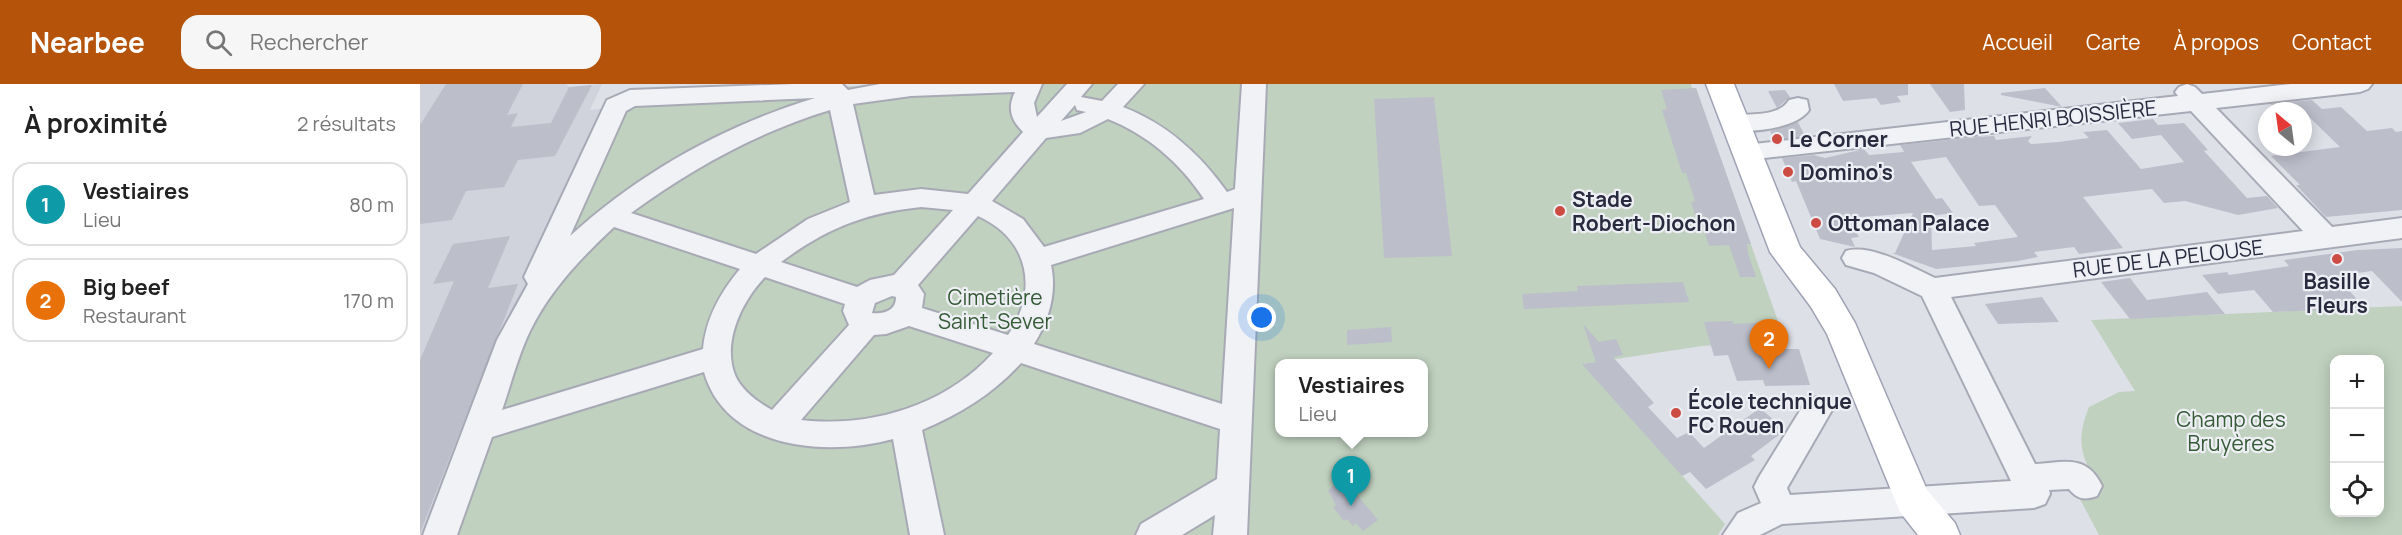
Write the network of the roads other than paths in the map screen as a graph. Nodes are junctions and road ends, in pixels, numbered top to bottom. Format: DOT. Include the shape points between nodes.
graph roads {
  1 [pos="613,84"];
  2 [pos="1132,84"];
  3 [pos="1254,84"];
  4 [pos="1720,84"];
  5 [pos="2360,84"];
  6 [pos="901,88"];
  7 [pos="1073,92"];
  8 [pos="2188,93"];
  9 [pos="840,99"];
  10 [pos="1798,105"];
  11 [pos="1107,109"];
  12 [pos="1041,128"];
  13 [pos="1741,138"];
  14 [pos="1234,199"];
  15 [pos="973,204"];
  16 [pos="864,207"];
  17 [pos="610,216"];
  18 [pos="2402,228"];
  19 [pos="2326,238"];
  20 [pos="1856,258"];
  21 [pos="1037,259"];
  22 [pos="527,263"];
  23 [pos="760,265"];
  24 [pos="1933,289"];
  25 [pos="903,300"];
  26 [pos="865,311"];
  27 [pos="518,326"];
  28 [pos="1015,349"];
  29 [pos="716,357"];
  30 [pos="1816,410"];
  31 [pos="1235,421"];
  32 [pos="905,423"];
  33 [pos="481,426"];
  34 [pos="776,427"];
  35 [pos="2026,478"];
  36 [pos="2086,486"];
  37 [pos="1232,487"];
  38 [pos="1780,510"];
  39 [pos="1915,518"];
  40 [pos="440,535"];
  41 [pos="927,535"];
  42 [pos="1153,535"];
  43 [pos="1230,535"];
  44 [pos="1740,535"];
  45 [pos="1941,535"];
  1 -- 22 [label="street"];
  2 -- 11 [label="street"];
  3 -- 14 [label="street"];
  4 -- 13 [label="main road"];
  5 -- 8 [label="street, RUE HENRI BOISSIÈRE"];
  6 -- 9 [label="street"];
  6 -- 12 [label="street" via="1030,84 1022,103 1023,113 1033,126"];
  6 -- 27 [label="street" via="630,99 616,106"];
  7 -- 11 [label="street"];
  7 -- 12 [label="street"];
  8 -- 13 [label="street, RUE HENRI BOISSIÈRE"];
  8 -- 19 [label="street"];
  9 -- 16 [label="street"];
  9 -- 17 [label="street" via="720,145 672,171"];
  10 -- 13 [label="street" via="1797,110"];
  11 -- 12 [label="street" via="1076,128"];
  11 -- 14 [label="street" via="1158,134"];
  12 -- 15 [label="street"];
  13 -- 39 [label="main road" via="1786,252 1823,298 1843,332"];
  14 -- 21 [label="street"];
  14 -- 31 [label="street"];
  15 -- 16 [label="street" via="921,198"];
  15 -- 21 [label="street" via="1014,225"];
  15 -- 25 [label="street"];
  16 -- 23 [label="street" via="826,221 790,241"];
  17 -- 23 [label="street"];
  17 -- 27 [label="street" via="554,271"];
  18 -- 19 [label="street, RUE DE LA PELOUSE"];
  19 -- 24 [label="street, RUE DE LA PELOUSE"];
  20 -- 24 [label="street"];
  21 -- 28 [label="street" via="1041,287 1033,318"];
  23 -- 26 [label="street"];
  23 -- 29 [label="street" via="735,295 720,326"];
  24 -- 35 [label="street"];
  25 -- 26 [label="street" via="884,286"];
  25 -- 28 [label="street"];
  26 -- 34 [label="street"];
  27 -- 33 [label="street"];
  28 -- 31 [label="street"];
  28 -- 32 [label="street" via="986,378 949,404"];
  29 -- 33 [label="street" via="503,423"];
  29 -- 34 [label="street" via="722,381 737,403"];
  30 -- 38 [label="street" via="1770,487"];
  31 -- 37 [label="street"];
  32 -- 34 [label="street" via="846,435 818,435"];
  32 -- 41 [label="street"];
  33 -- 40 [label="street"];
  35 -- 36 [label="street" via="2076,475"];
  35 -- 39 [label="street" via="2034,494"];
  37 -- 42 [label="street"];
  37 -- 43 [label="street"];
  38 -- 39 [label="street"];
  38 -- 44 [label="street" via="1750,523"];
  39 -- 45 [label="main road"];
}
